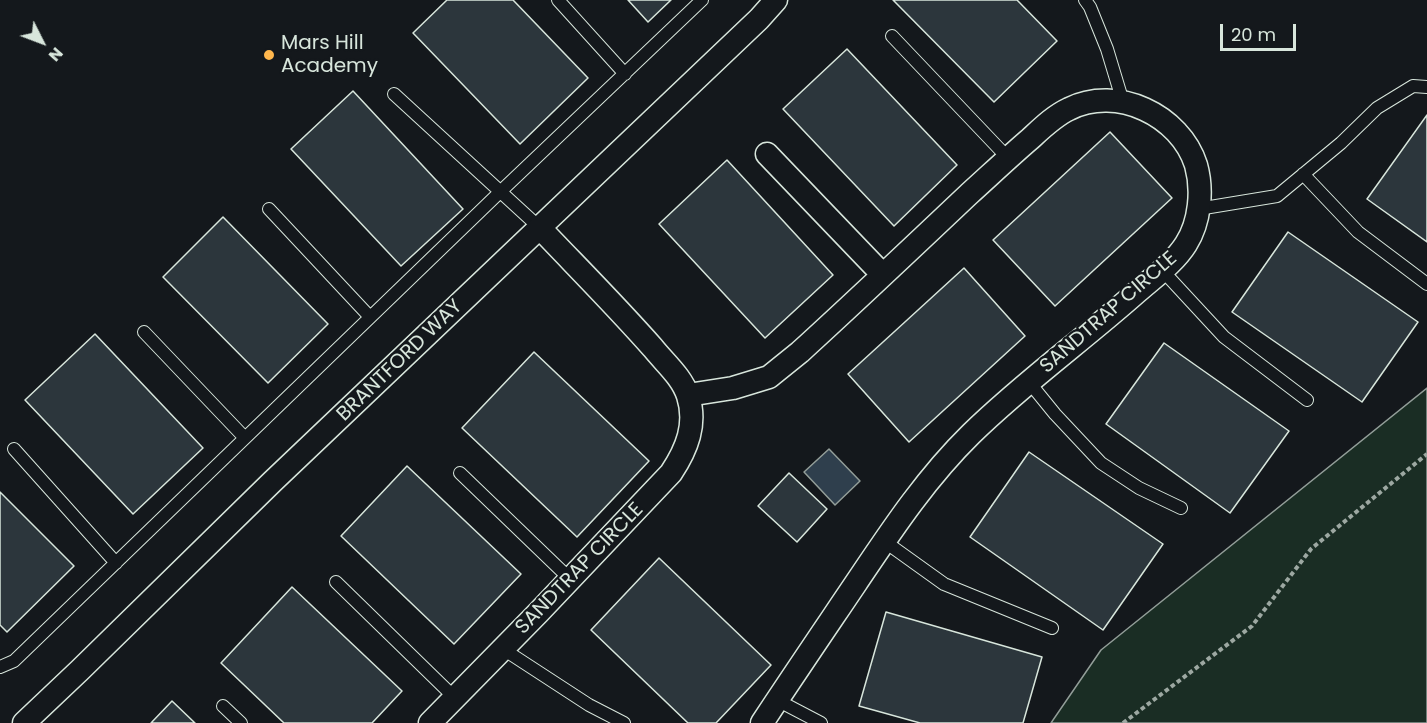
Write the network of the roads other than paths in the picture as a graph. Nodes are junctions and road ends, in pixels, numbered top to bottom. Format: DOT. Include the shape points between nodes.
graph roads {
  1 [pos="558,0"];
  2 [pos="702,0"];
  3 [pos="776,0"];
  4 [pos="1085,0"];
  5 [pos="892,36"];
  6 [pos="625,74"];
  7 [pos="1427,87"];
  8 [pos="394,94"];
  9 [pos="1123,102"];
  10 [pos="767,154"];
  11 [pos="1008,158"];
  12 [pos="1303,174"];
  13 [pos="500,192"];
  14 [pos="269,209"];
  15 [pos="1198,209"];
  16 [pos="540,228"];
  17 [pos="1162,270"];
  18 [pos="883,275"];
  19 [pos="1427,284"];
  20 [pos="370,317"];
  21 [pos="144,332"];
  22 [pos="1029,382"];
  23 [pos="688,395"];
  24 [pos="1307,400"];
  25 [pos="245,438"];
  26 [pos="14,449"];
  27 [pos="460,473"];
  28 [pos="1181,508"];
  29 [pos="884,541"];
  30 [pos="116,563"];
  31 [pos="570,579"];
  32 [pos="336,582"];
  33 [pos="1052,627"];
  34 [pos="503,649"];
  35 [pos="0,667"];
  36 [pos="455,698"];
  37 [pos="777,700"];
  38 [pos="223,705"];
  39 [pos="24,723"];
  40 [pos="242,723"];
  41 [pos="430,723"];
  42 [pos="624,723"];
  43 [pos="762,723"];
  44 [pos="820,723"];
  1 -- 6 [label="lane"];
  2 -- 6 [label="lane"];
  3 -- 16 [label="street, BRANTFORD WAY"];
  4 -- 9 [label="lane" via="1107,49"];
  5 -- 11 [label="lane"];
  6 -- 13 [label="lane"];
  7 -- 12 [label="lane" via="1413,86 1377,108"];
  8 -- 13 [label="lane"];
  9 -- 11 [label="street, SANDTRAP CIRCLE" via="1087,102 1071,108"];
  9 -- 15 [label="street, SANDTRAP CIRCLE" via="1157,116 1184,140 1198,173"];
  10 -- 18 [label="street"];
  11 -- 18 [label="street, SANDTRAP CIRCLE"];
  12 -- 15 [label="lane" via="1277,196"];
  12 -- 19 [label="lane" via="1358,232"];
  13 -- 16 [label="lane"];
  13 -- 20 [label="lane"];
  14 -- 20 [label="lane"];
  15 -- 17 [label="street, SANDTRAP CIRCLE" via="1187,243"];
  16 -- 23 [label="street, SANDTRAP CIRCLE" via="678,377"];
  16 -- 39 [label="street, BRANTFORD WAY"];
  17 -- 22 [label="street, SANDTRAP CIRCLE"];
  17 -- 24 [label="lane" via="1224,337"];
  18 -- 23 [label="street, SANDTRAP CIRCLE" via="769,376 733,388"];
  20 -- 25 [label="lane"];
  21 -- 25 [label="lane"];
  22 -- 28 [label="lane" via="1101,463 1139,488"];
  22 -- 29 [label="street, SANDTRAP CIRCLE" via="944,462"];
  23 -- 31 [label="street, SANDTRAP CIRCLE" via="692,416 683,456"];
  25 -- 30 [label="lane"];
  26 -- 30 [label="lane"];
  27 -- 31 [label="lane"];
  29 -- 33 [label="lane" via="944,584"];
  29 -- 37 [label="street, SANDTRAP CIRCLE"];
  30 -- 35 [label="lane" via="14,662"];
  31 -- 34 [label="street, SANDTRAP CIRCLE"];
  32 -- 36 [label="lane"];
  34 -- 36 [label="street, SANDTRAP CIRCLE"];
  34 -- 42 [label="lane"];
  36 -- 41 [label="street, SANDTRAP CIRCLE"];
  37 -- 43 [label="street, SANDTRAP CIRCLE"];
  37 -- 44 [label="lane"];
  38 -- 40 [label="lane"];
}
